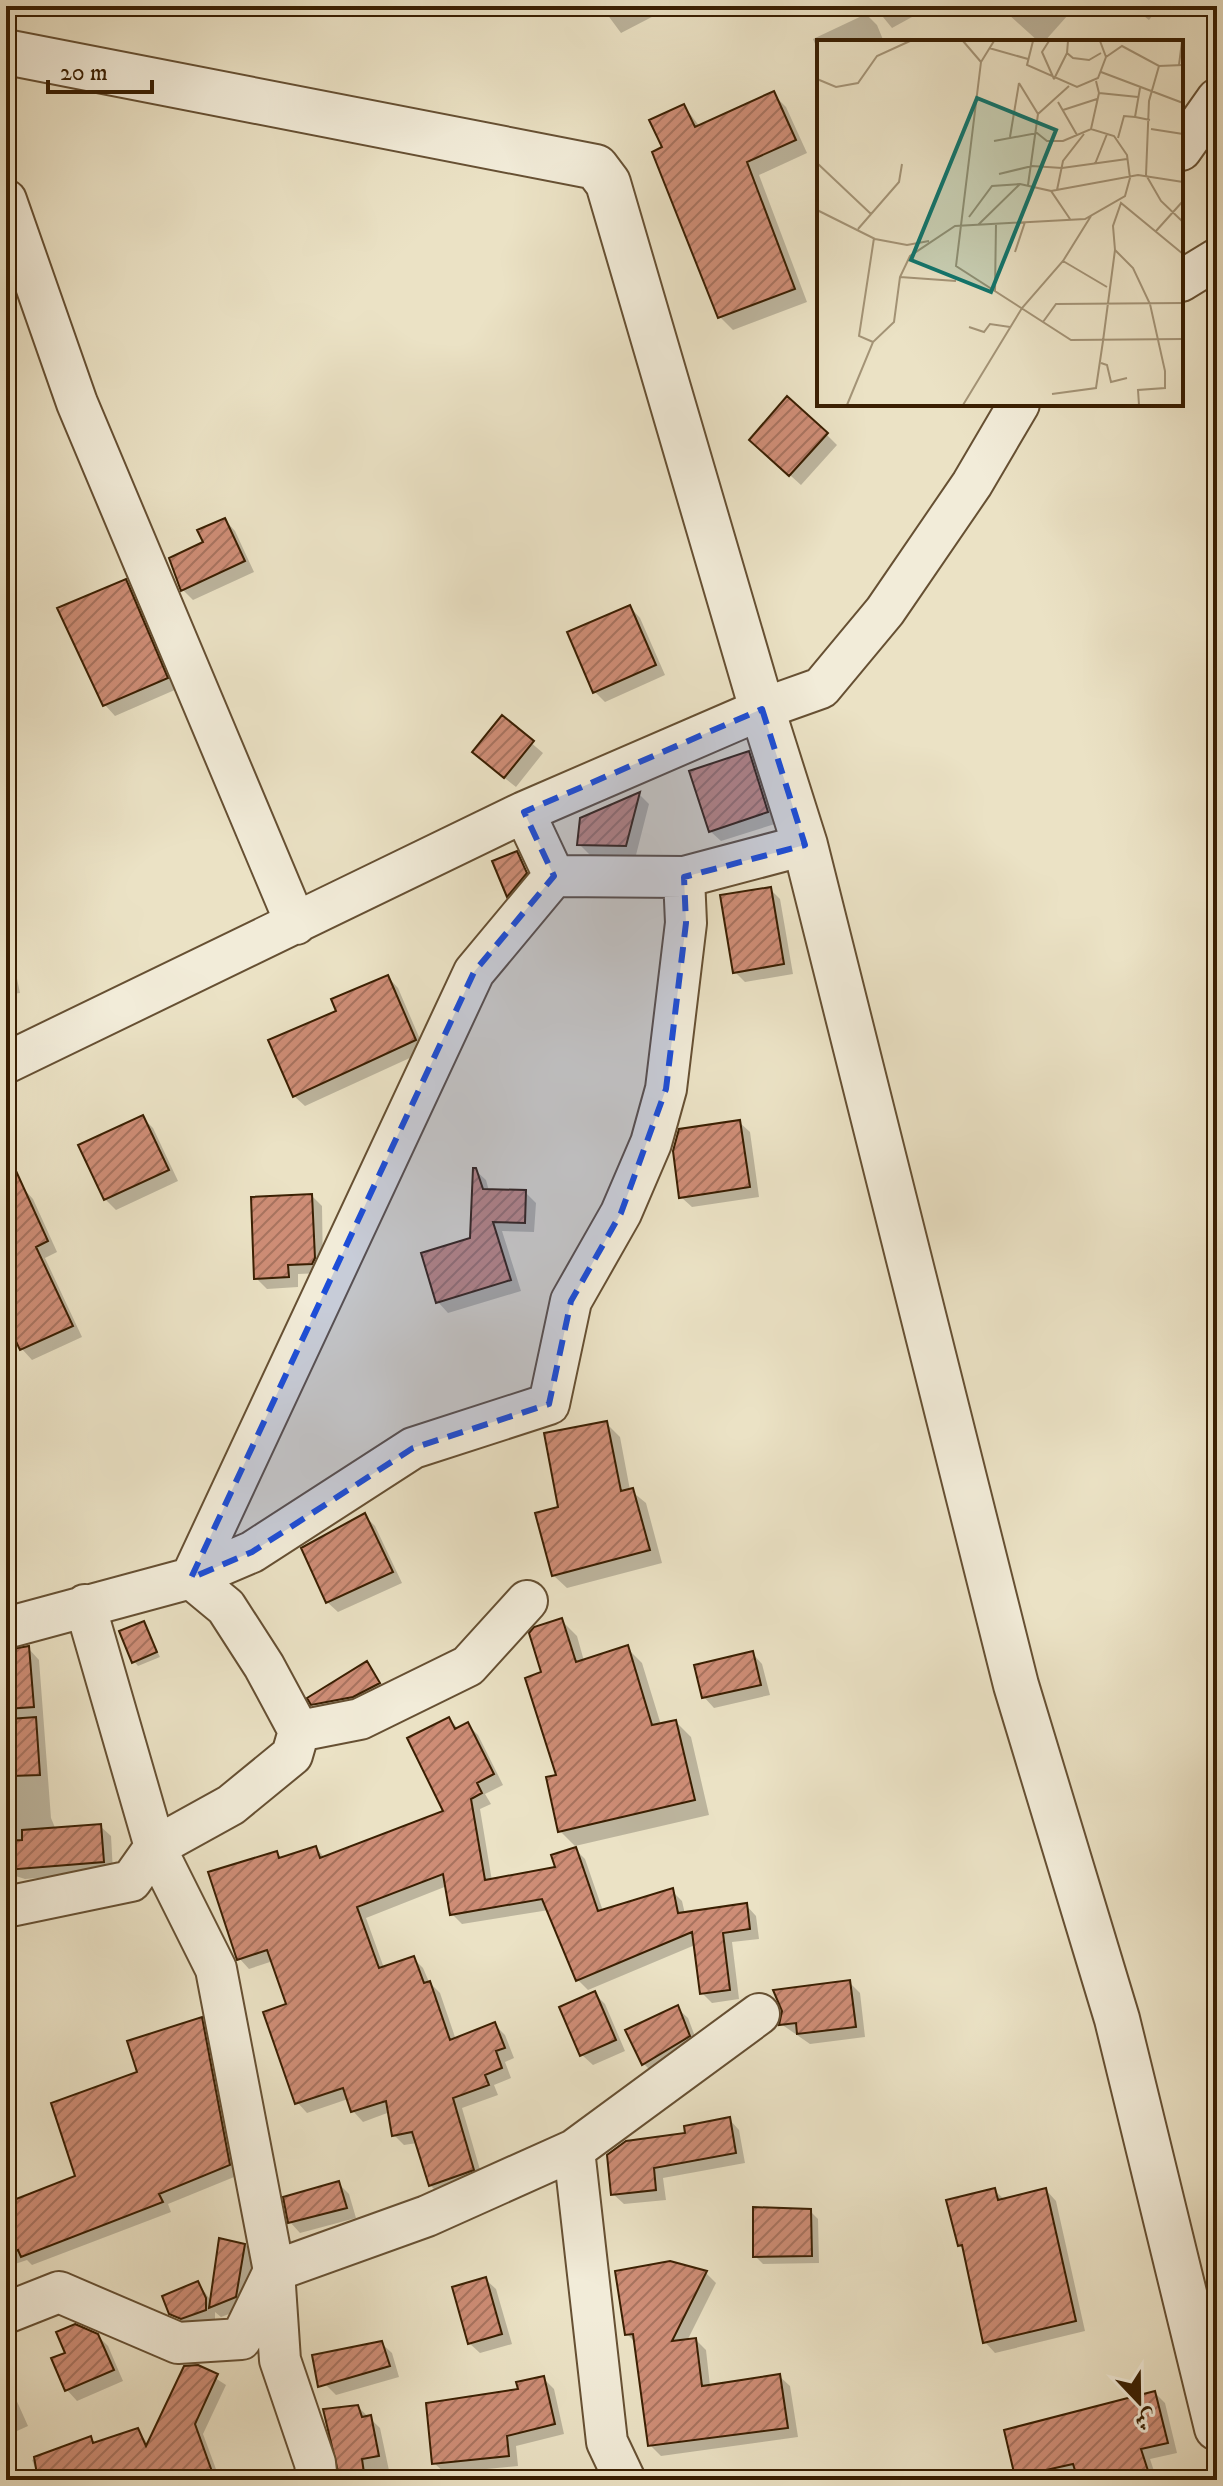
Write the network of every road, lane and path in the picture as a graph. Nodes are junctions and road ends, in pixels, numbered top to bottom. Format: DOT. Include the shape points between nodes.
graph roads {
  1 [pos="6,52"];
  2 [pos="1217,99"];
  3 [pos="1183,147"];
  4 [pos="6,200"];
  5 [pos="1217,259"];
  6 [pos="1183,280"];
  7 [pos="1018,406"];
  8 [pos="762,709"];
  9 [pos="524,812"];
  10 [pos="805,845"];
  11 [pos="554,876"];
  12 [pos="684,877"];
  13 [pos="296,924"];
  14 [pos="6,1063"];
  15 [pos="191,1578"];
  16 [pos="527,1601"];
  17 [pos="85,1605"];
  18 [pos="6,1628"];
  19 [pos="299,1731"];
  20 [pos="155,1847"];
  21 [pos="6,1907"];
  22 [pos="759,2014"];
  23 [pos="574,2150"];
  24 [pos="274,2271"];
  25 [pos="6,2313"];
  26 [pos="1217,2428"];
  27 [pos="317,2480"];
  28 [pos="625,2480"];
  1 -- 8 [label="street" via="596,167 608,183"];
  2 -- 3 [label="street"];
  4 -- 13 [label="street" via="77,403"];
  5 -- 6 [label="street"];
  7 -- 8 [label="street" via="885,611 821,688"];
  8 -- 9 [label="street"];
  8 -- 10 [label="street"];
  9 -- 11 [label="street"];
  9 -- 13 [label="street"];
  10 -- 12 [label="street"];
  10 -- 26 [label="street" via="1016,1685 1117,2019"];
  11 -- 12 [label="street"];
  11 -- 15 [label="street" via="474,972"];
  12 -- 15 [label="street" via="686,923 666,1089 651,1143 621,1213 571,1301 549,1404 413,1448 252,1552"];
  13 -- 14 [label="street"];
  15 -- 17 [label="street"];
  15 -- 19 [label="street" via="226,1607"];
  16 -- 19 [label="street" via="468,1666 360,1719"];
  17 -- 18 [label="street"];
  17 -- 20 [label="street"];
  19 -- 20 [label="street" via="292,1755 231,1805"];
  20 -- 21 [label="street" via="131,1881"];
  20 -- 24 [label="street" via="216,1969"];
  22 -- 23 [label="street"];
  23 -- 24 [label="street" via="427,2216"];
  23 -- 28 [label="street" via="607,2442"];
  24 -- 25 [label="street" via="241,2339 178,2343 59,2292"];
  24 -- 27 [label="street" via="280,2360"];
}
